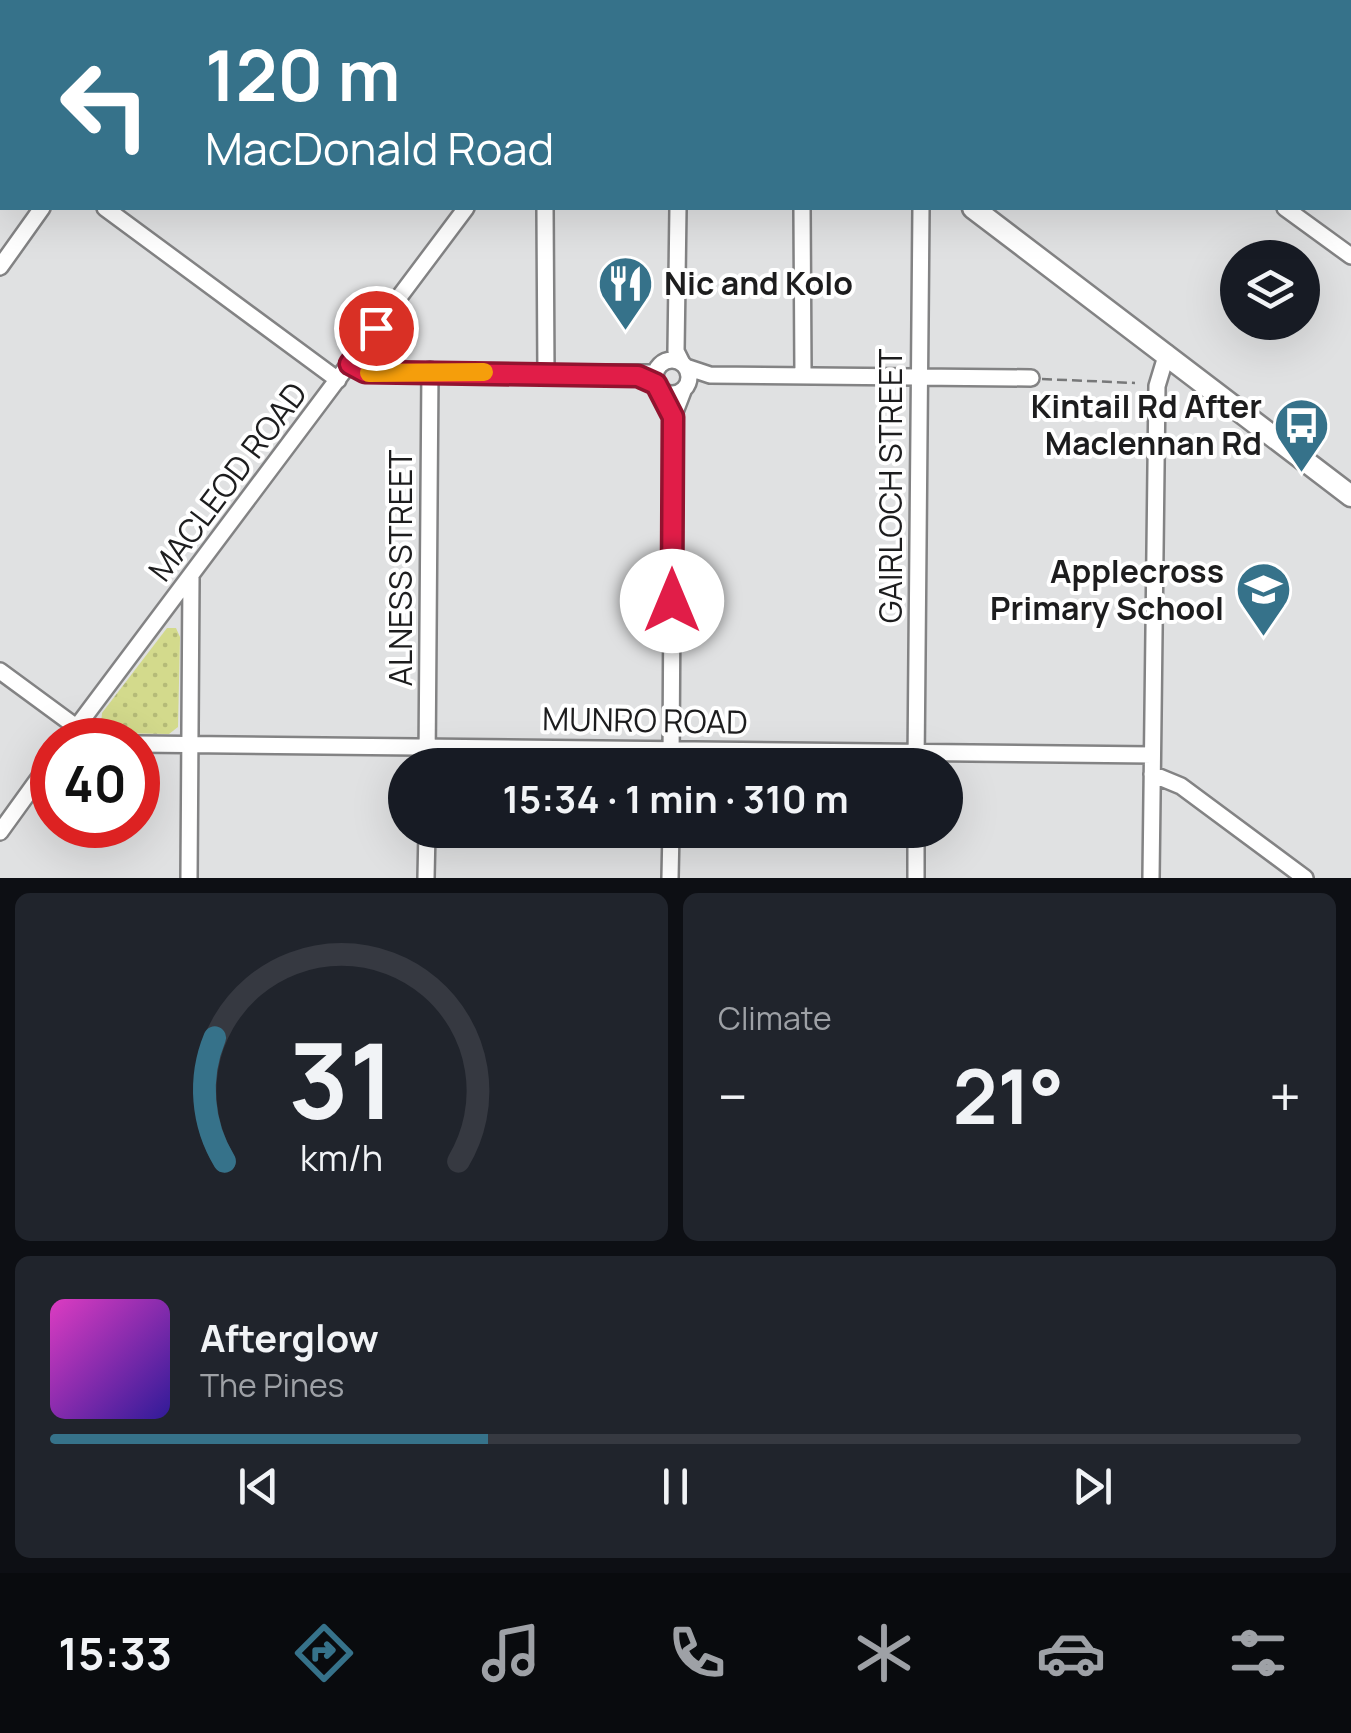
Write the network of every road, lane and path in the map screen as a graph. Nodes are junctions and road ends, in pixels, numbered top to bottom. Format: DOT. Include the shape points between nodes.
graph roads {
  1 [pos="42,210"];
  2 [pos="109,210"];
  3 [pos="465,210"];
  4 [pos="545,210"];
  5 [pos="678,210"];
  6 [pos="802,210"];
  7 [pos="921,210"];
  8 [pos="977,210"];
  9 [pos="1288,210"];
  10 [pos="1351,256"];
  11 [pos="0,267"];
  12 [pos="1167,353"];
  13 [pos="350,364"];
  14 [pos="430,370"];
  15 [pos="669,370"];
  16 [pos="546,374"];
  17 [pos="804,374"];
  18 [pos="710,375"];
  19 [pos="919,378"];
  20 [pos="1031,378"];
  21 [pos="338,380"];
  22 [pos="1135,383"];
  23 [pos="685,388"];
  24 [pos="673,417"];
  25 [pos="1351,482"];
  26 [pos="1351,496"];
  27 [pos="192,578"];
  28 [pos="0,671"];
  29 [pos="54,718"];
  30 [pos="84,718"];
  31 [pos="160,745"];
  32 [pos="428,746"];
  33 [pos="191,747"];
  34 [pos="671,748"];
  35 [pos="916,748"];
  36 [pos="1152,755"];
  37 [pos="963,758"];
  38 [pos="1152,774"];
  39 [pos="30,790"];
  40 [pos="0,832"];
  41 [pos="427,848"];
  42 [pos="670,848"];
  43 [pos="916,848"];
  44 [pos="189,878"];
  45 [pos="426,878"];
  46 [pos="670,878"];
  47 [pos="916,878"];
  48 [pos="1151,878"];
  49 [pos="1304,878"];
  1 -- 11 [label="street"];
  2 -- 21 [label="street"];
  3 -- 13 [label="street, MACLEOD ROAD"];
  4 -- 16 [label="street"];
  5 -- 15 [label="street"];
  6 -- 17 [label="street"];
  7 -- 19 [label="street, GAIRLOCH STREET"];
  8 -- 12 [label="main road"];
  9 -- 10 [label="street"];
  12 -- 25 [label="main road" via="1202,370"];
  12 -- 26 [label="main road"];
  12 -- 36 [label="street" via="1156,386"];
  13 -- 14 [label="street" via="365,372"];
  13 -- 21 [label="street, MACLEOD ROAD"];
  14 -- 16 [label="street"];
  14 -- 32 [label="street, ALNESS STREET"];
  15 -- 16 [label="street"];
  15 -- 18 [label="street"];
  15 -- 23 [label="street"];
  15 -- 23 [label="street" via="671,394"];
  15 -- 24 [label="street"];
  17 -- 18 [label="street"];
  17 -- 19 [label="street"];
  18 -- 23 [label="street"];
  19 -- 20 [label="street"];
  19 -- 35 [label="street, GAIRLOCH STREET"];
  20 -- 22 [label="path"];
  21 -- 27 [label="street, MACLEOD ROAD"];
  23 -- 24 [label="street"];
  24 -- 34 [label="street"];
  27 -- 30 [label="street, MACLEOD ROAD"];
  27 -- 33 [label="street"];
  28 -- 29 [label="street"];
  31 -- 33 [label="street, MUNRO ROAD"];
  32 -- 33 [label="street, MUNRO ROAD"];
  32 -- 34 [label="street, MUNRO ROAD"];
  33 -- 44 [label="street"];
  36 -- 37 [label="street, MUNRO ROAD"];
  36 -- 38 [label="street"];
  38 -- 48 [label="street"];
  38 -- 49 [label="street" via="1181,786"];
  39 -- 40 [label="street"];
  41 -- 45 [label="street"];
  42 -- 46 [label="street"];
  43 -- 47 [label="street"];
}
